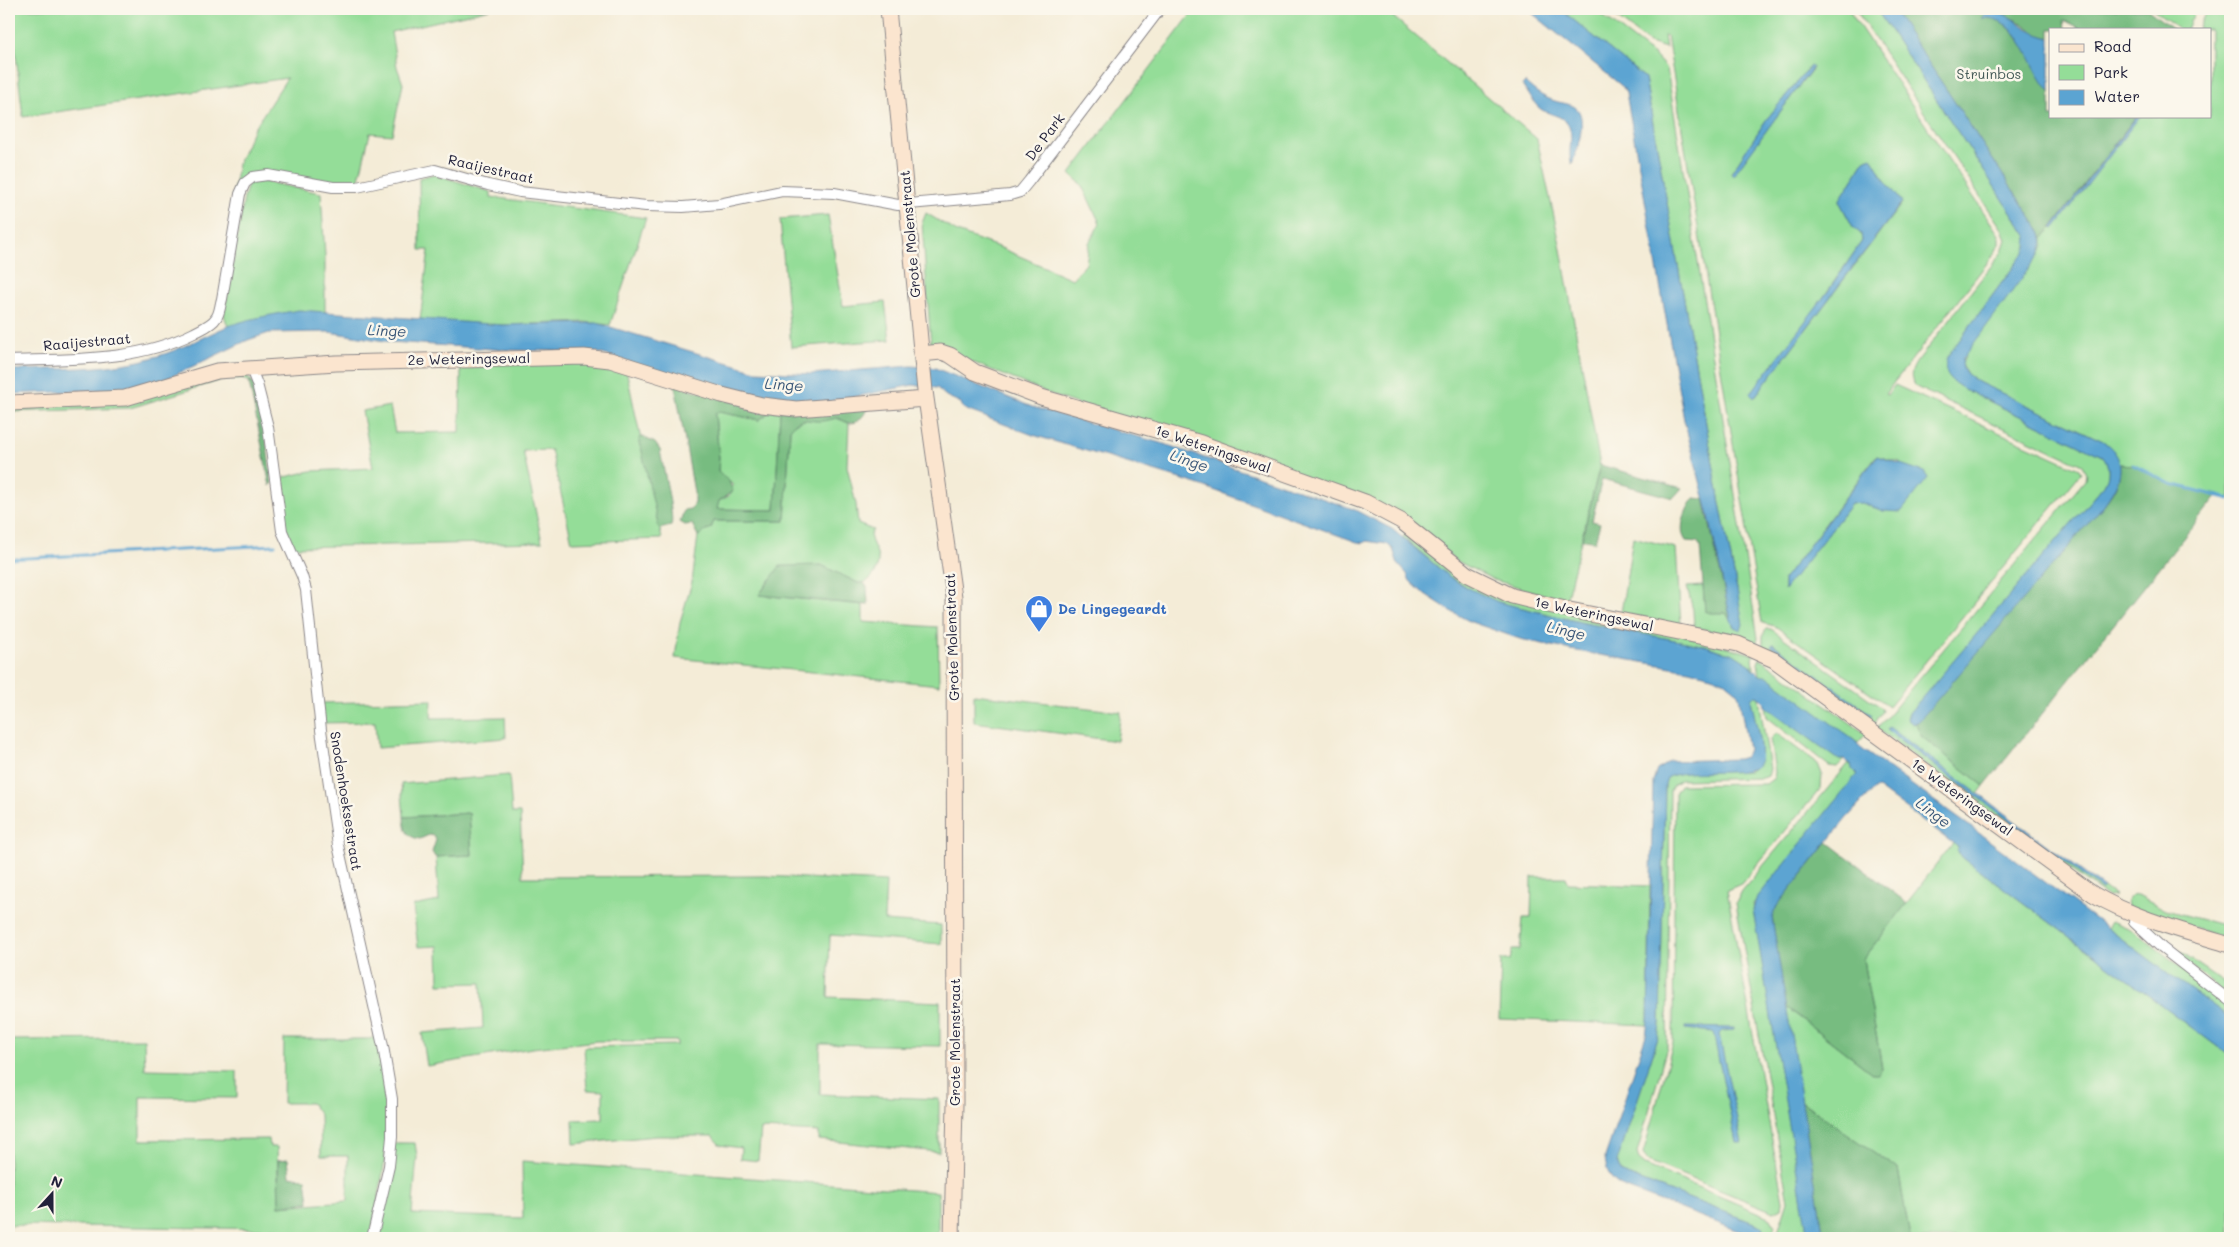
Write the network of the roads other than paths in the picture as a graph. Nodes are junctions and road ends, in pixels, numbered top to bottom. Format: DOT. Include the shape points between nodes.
graph roads {
  1 [pos="888,9"];
  2 [pos="1160,9"];
  3 [pos="908,205"];
  4 [pos="922,359"];
  5 [pos="9,361"];
  6 [pos="251,369"];
  7 [pos="926,395"];
  8 [pos="9,402"];
  9 [pos="2136,915"];
  10 [pos="2230,945"];
  11 [pos="2230,1001"];
  12 [pos="372,1238"];
  13 [pos="952,1238"];
  1 -- 3 [label="street, Grote Molenstraat"];
  2 -- 3 [label="street, De Park" via="1020,192"];
  3 -- 4 [label="street, Grote Molenstraat"];
  3 -- 5 [label="street, Raaijestraat" via="834,193 782,191 719,204 646,206 520,192 435,170 358,188 333,187 268,175 253,177 244,183 240,194 220,307 211,323 181,340 135,353"];
  4 -- 7 [label="street, Grote Molenstraat"];
  4 -- 9 [label="street, 1e Weteringsewal" via="941,352 976,372 1041,397 1201,443 1365,502 1401,521 1467,574 1512,596 1720,639 1758,651 2093,894"];
  6 -- 7 [label="street, 2e Weteringsewal" via="346,363 584,357 610,360 762,405 796,409"];
  6 -- 8 [label="street, 2e Weteringsewal" via="217,371 124,398"];
  6 -- 12 [label="street, Snodenhoeksestraat" via="268,427 282,531 306,590 321,730 338,845 392,1099 389,1166"];
  7 -- 13 [label="street, Grote Molenstraat" via="954,597 956,1103"];
  9 -- 10 [label="street, 1e Weteringsewal"];
  9 -- 11 [label="street" via="2134,922 2155,942"];
}
